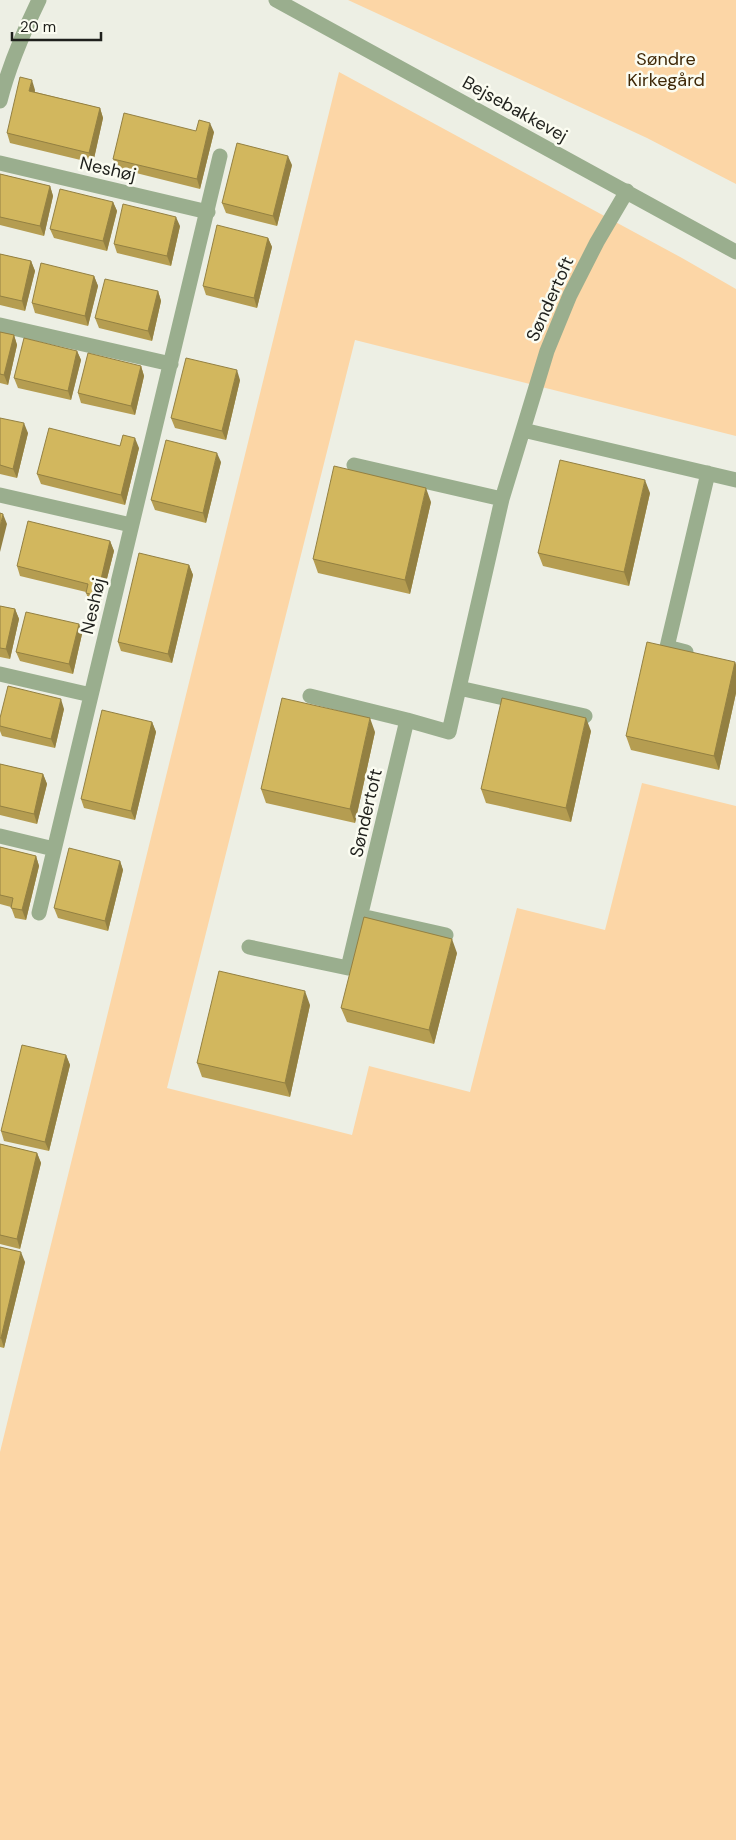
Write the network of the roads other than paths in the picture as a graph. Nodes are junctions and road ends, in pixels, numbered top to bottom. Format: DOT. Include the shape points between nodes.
graph roads {
  1 [pos="39,0"];
  2 [pos="276,0"];
  3 [pos="0,101"];
  4 [pos="220,156"];
  5 [pos="0,163"];
  6 [pos="628,191"];
  7 [pos="208,212"];
  8 [pos="736,252"];
  9 [pos="0,325"];
  10 [pos="171,364"];
  11 [pos="523,430"];
  12 [pos="354,465"];
  13 [pos="708,473"];
  14 [pos="736,480"];
  15 [pos="0,495"];
  16 [pos="502,500"];
  17 [pos="131,526"];
  18 [pos="696,654"];
  19 [pos="0,674"];
  20 [pos="460,688"];
  21 [pos="91,695"];
  22 [pos="310,696"];
  23 [pos="585,716"];
  24 [pos="407,720"];
  25 [pos="0,836"];
  26 [pos="54,849"];
  27 [pos="39,913"];
  28 [pos="361,916"];
  29 [pos="446,935"];
  30 [pos="249,947"];
  1 -- 3 [label="street" via="18,45"];
  2 -- 6 [label="street, Bejsebakkevej"];
  4 -- 7 [label="street, Neshøj"];
  5 -- 7 [label="street, Neshøj"];
  6 -- 8 [label="street, Bejsebakkevej"];
  6 -- 11 [label="street, Søndertoft" via="596,242 570,295 547,351"];
  7 -- 10 [label="street, Neshøj"];
  9 -- 10 [label="street"];
  10 -- 17 [label="street, Neshøj"];
  11 -- 13 [label="street"];
  11 -- 16 [label="street, Søndertoft"];
  12 -- 16 [label="street"];
  13 -- 14 [label="street"];
  13 -- 18 [label="street" via="667,647"];
  15 -- 17 [label="street"];
  16 -- 20 [label="street, Søndertoft"];
  17 -- 21 [label="street, Neshøj"];
  19 -- 21 [label="street"];
  20 -- 23 [label="street"];
  20 -- 24 [label="street, Søndertoft" via="449,732"];
  21 -- 26 [label="street, Neshøj"];
  22 -- 24 [label="street, Søndertoft"];
  24 -- 28 [label="street, Søndertoft"];
  25 -- 26 [label="street"];
  26 -- 27 [label="street, Neshøj"];
  28 -- 29 [label="street"];
  28 -- 30 [label="street, Søndertoft" via="348,968"];
}
